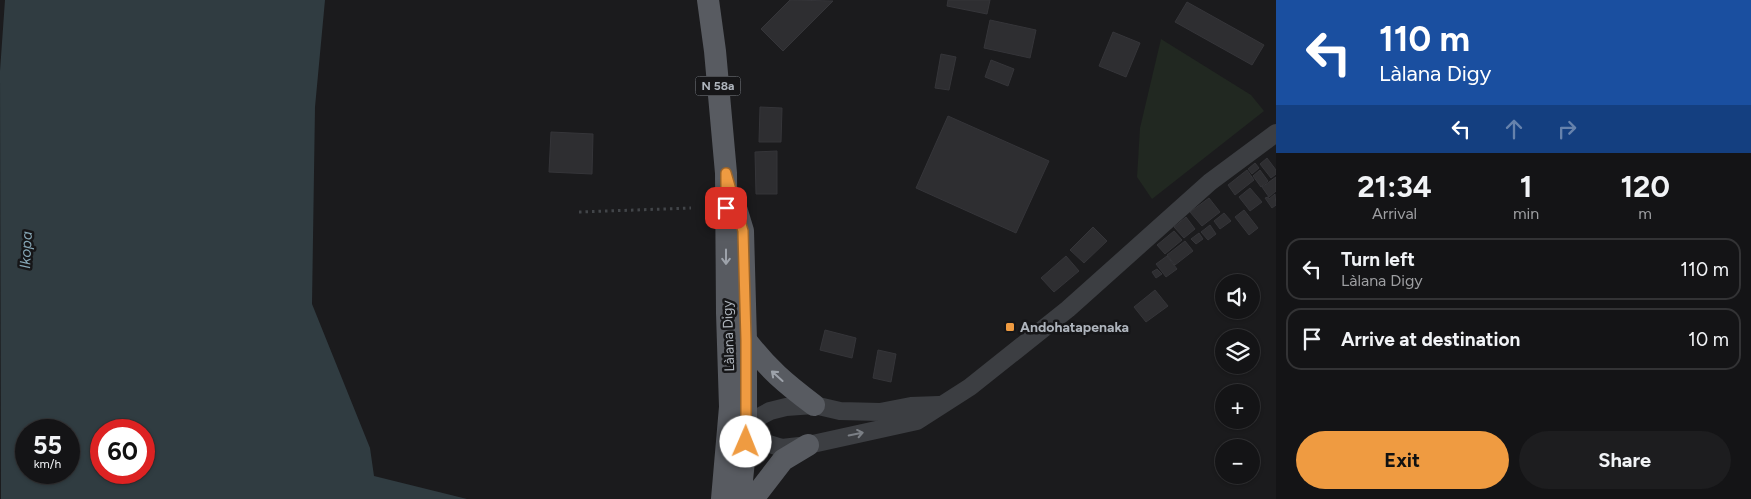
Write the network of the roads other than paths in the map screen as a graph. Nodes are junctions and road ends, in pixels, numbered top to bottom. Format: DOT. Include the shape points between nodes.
graph roads {
  1 [pos="708,0"];
  2 [pos="1276,133"];
  3 [pos="726,173"];
  4 [pos="746,340"];
  5 [pos="814,405"];
  6 [pos="939,406"];
  7 [pos="730,407"];
  8 [pos="746,424"];
  9 [pos="728,441"];
  10 [pos="808,445"];
  11 [pos="722,499"];
  12 [pos="740,499"];
  13 [pos="752,499"];
  1 -- 3 [label="main road, Làlana Digy / N 58a"];
  2 -- 6 [label="street" via="1210,182 1068,309 970,387"];
  3 -- 4 [label="main road, Làlana Digy / N 58a" via="743,231"];
  3 -- 7 [label="main road, Làlana Digy / N 58a, one-way"];
  5 -- 4 [label="main road, one-way" via="775,375"];
  4 -- 8 [label="main road, Làlana Digy / N 58a"];
  5 -- 6 [label="street" via="840,411 880,412 911,406"];
  5 -- 8 [label="street" via="770,411"];
  10 -- 6 [label="street, one-way" via="917,421"];
  7 -- 8 [label="street"];
  7 -- 9 [label="main road, Làlana Digy / N 58a"];
  8 -- 9 [label="street"];
  8 -- 10 [label="street" via="763,442 782,448"];
  8 -- 12 [label="main road, Làlana Digy / N 58a"];
  9 -- 11 [label="main road, Làlana Digy / N 58a"];
  10 -- 13 [label="main road" via="783,460"];
}
